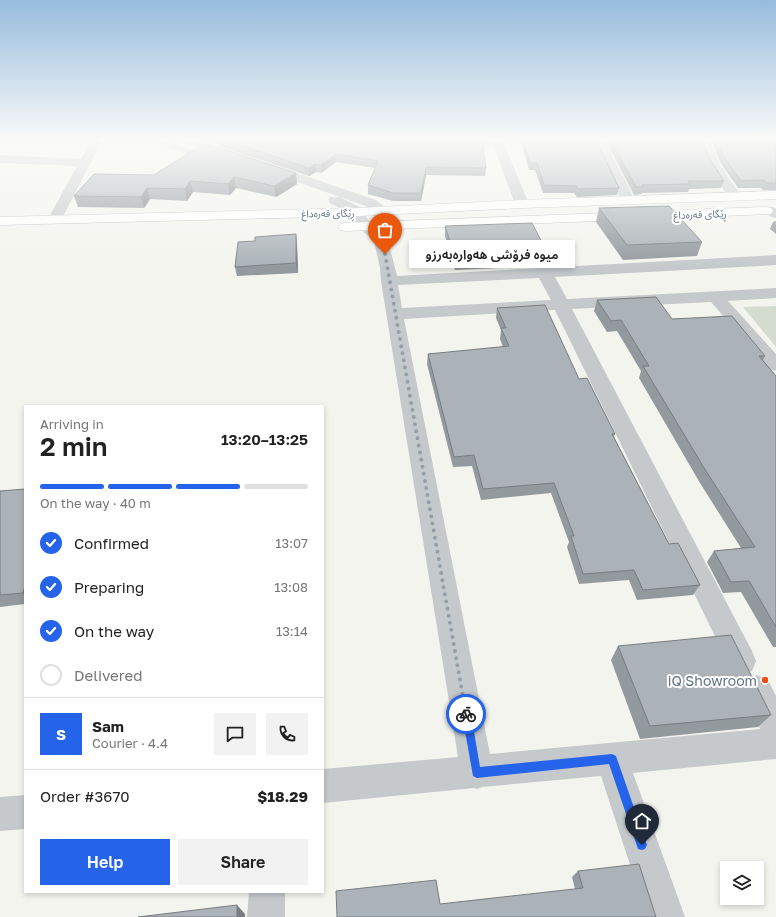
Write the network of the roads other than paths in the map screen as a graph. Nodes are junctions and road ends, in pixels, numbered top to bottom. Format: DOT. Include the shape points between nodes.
graph roads {
  1 [pos="75,182"];
  2 [pos="291,182"];
  3 [pos="301,182"];
  4 [pos="513,182"];
  5 [pos="619,182"];
  6 [pos="725,182"];
  7 [pos="776,196"];
  8 [pos="735,197"];
  9 [pos="628,200"];
  10 [pos="522,204"];
  11 [pos="383,211"];
  12 [pos="358,212"];
  13 [pos="775,212"];
  14 [pos="54,219"];
  15 [pos="0,221"];
  16 [pos="334,228"];
  17 [pos="378,231"];
  18 [pos="72,233"];
  19 [pos="0,234"];
  20 [pos="776,260"];
  21 [pos="545,273"];
  22 [pos="389,281"];
  23 [pos="776,293"];
  24 [pos="715,296"];
  25 [pos="562,305"];
  26 [pos="395,314"];
  27 [pos="776,365"];
  28 [pos="776,728"];
  29 [pos="776,743"];
  30 [pos="612,759"];
  31 [pos="477,773"];
  32 [pos="324,786"];
  33 [pos="24,812"];
  34 [pos="0,814"];
  35 [pos="267,893"];
  36 [pos="266,917"];
  37 [pos="666,917"];
  1 -- 14 [label="street"];
  2 -- 12 [label="street" via="343,203"];
  3 -- 11 [label="street" via="371,203"];
  4 -- 10 [label="street"];
  5 -- 9 [label="street"];
  6 -- 8 [label="street"];
  7 -- 8 [label="main road, ڕێگای قەرەداغ"];
  8 -- 9 [label="main road, ڕێگای قەرەداغ"];
  9 -- 10 [label="main road, ڕێگای قەرەداغ"];
  10 -- 11 [label="main road, ڕێگای قەرەداغ"];
  11 -- 12 [label="main road, ڕێگای قەرەداغ"];
  11 -- 17 [label="street" via="386,215"];
  12 -- 14 [label="main road, ڕێگای قەرەداغ"];
  12 -- 17 [label="street" via="363,224"];
  13 -- 17 [label="main road, ڕێگای قەرەداغ"];
  14 -- 15 [label="main road, ڕێگای قەرەداغ"];
  16 -- 17 [label="main road, ڕێگای قەرەداغ"];
  17 -- 22 [label="street"];
  18 -- 19 [label="main road"];
  20 -- 21 [label="street"];
  21 -- 22 [label="street"];
  21 -- 25 [label="street"];
  22 -- 26 [label="street"];
  23 -- 24 [label="street"];
  24 -- 25 [label="street"];
  24 -- 27 [label="street"];
  25 -- 26 [label="street"];
  25 -- 28 [label="street"];
  26 -- 31 [label="street"];
  29 -- 30 [label="street"];
  30 -- 31 [label="street"];
  30 -- 37 [label="street"];
  31 -- 32 [label="street"];
  33 -- 34 [label="street"];
  35 -- 36 [label="street"];
}
